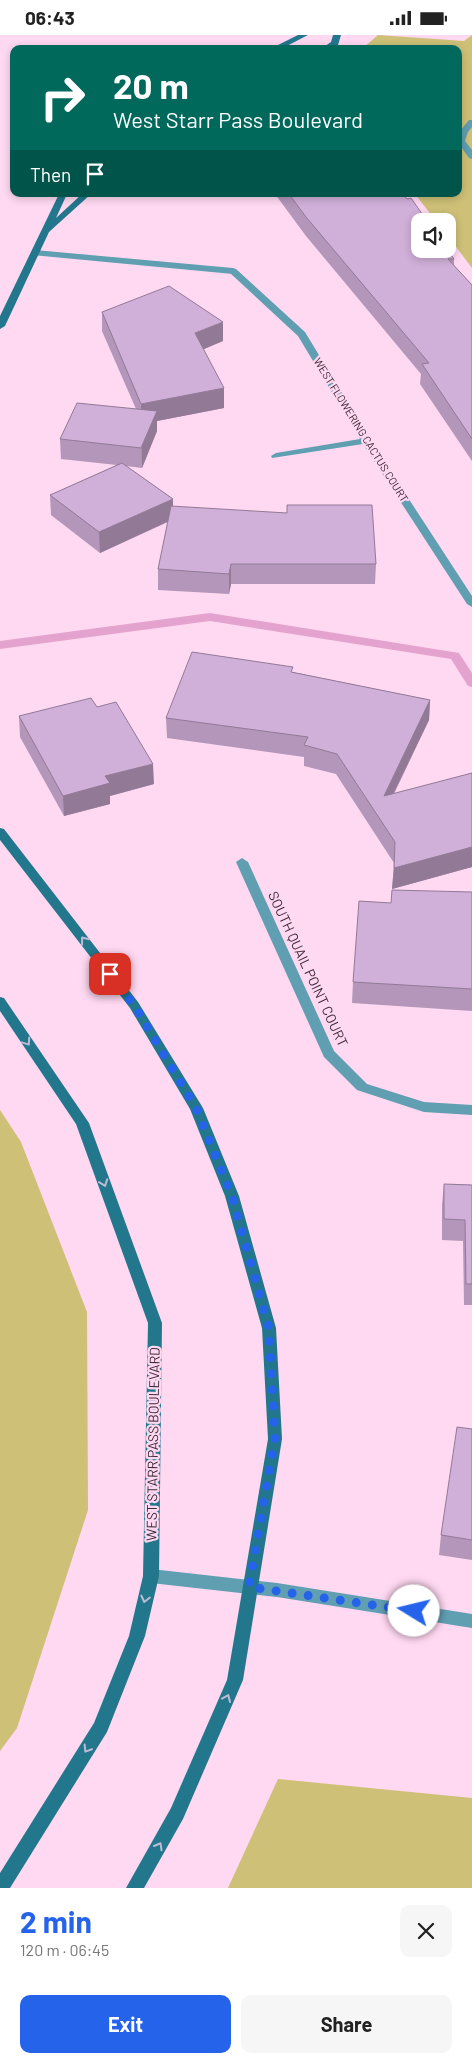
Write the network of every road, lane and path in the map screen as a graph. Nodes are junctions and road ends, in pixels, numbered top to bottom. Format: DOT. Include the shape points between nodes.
graph roads {
  1 [pos="304,35"];
  2 [pos="283,45"];
  3 [pos="472,122"];
  4 [pos="462,138"];
  5 [pos="462,142"];
  6 [pos="472,156"];
  7 [pos="62,197"];
  8 [pos="84,197"];
  9 [pos="45,232"];
  10 [pos="35,253"];
  11 [pos="0,327"];
  12 [pos="366,441"];
  13 [pos="276,456"];
  14 [pos="472,604"];
  15 [pos="0,832"];
  16 [pos="242,862"];
  17 [pos="0,1001"];
  18 [pos="472,1110"];
  19 [pos="150,1576"];
  20 [pos="249,1587"];
  21 [pos="472,1621"];
  22 [pos="0,1888"];
  23 [pos="135,1888"];
  1 -- 2 [label="street"];
  3 -- 4 [label="street"];
  5 -- 6 [label="street"];
  7 -- 9 [label="street"];
  8 -- 9 [label="street"];
  9 -- 10 [label="street"];
  10 -- 11 [label="street"];
  10 -- 12 [label="street, WEST FLOWERING CACTUS COURT" via="233,271 302,334"];
  12 -- 13 [label="street"];
  12 -- 14 [label="street, WEST FLOWERING CACTUS COURT"];
  20 -- 15 [label="street, one-way" via="275,1439 269,1328 232,1196 196,1108 134,1005"];
  16 -- 18 [label="street, SOUTH QUAIL POINT COURT" via="329,1054 362,1087 424,1107"];
  17 -- 19 [label="street, WEST STARR PASS BOULEVARD, one-way" via="82,1123 155,1323"];
  19 -- 20 [label="street"];
  19 -- 22 [label="street, WEST STARR PASS BOULEVARD, one-way" via="136,1636 101,1727"];
  20 -- 21 [label="street"];
  23 -- 20 [label="street, one-way" via="177,1813 235,1680"];
}
